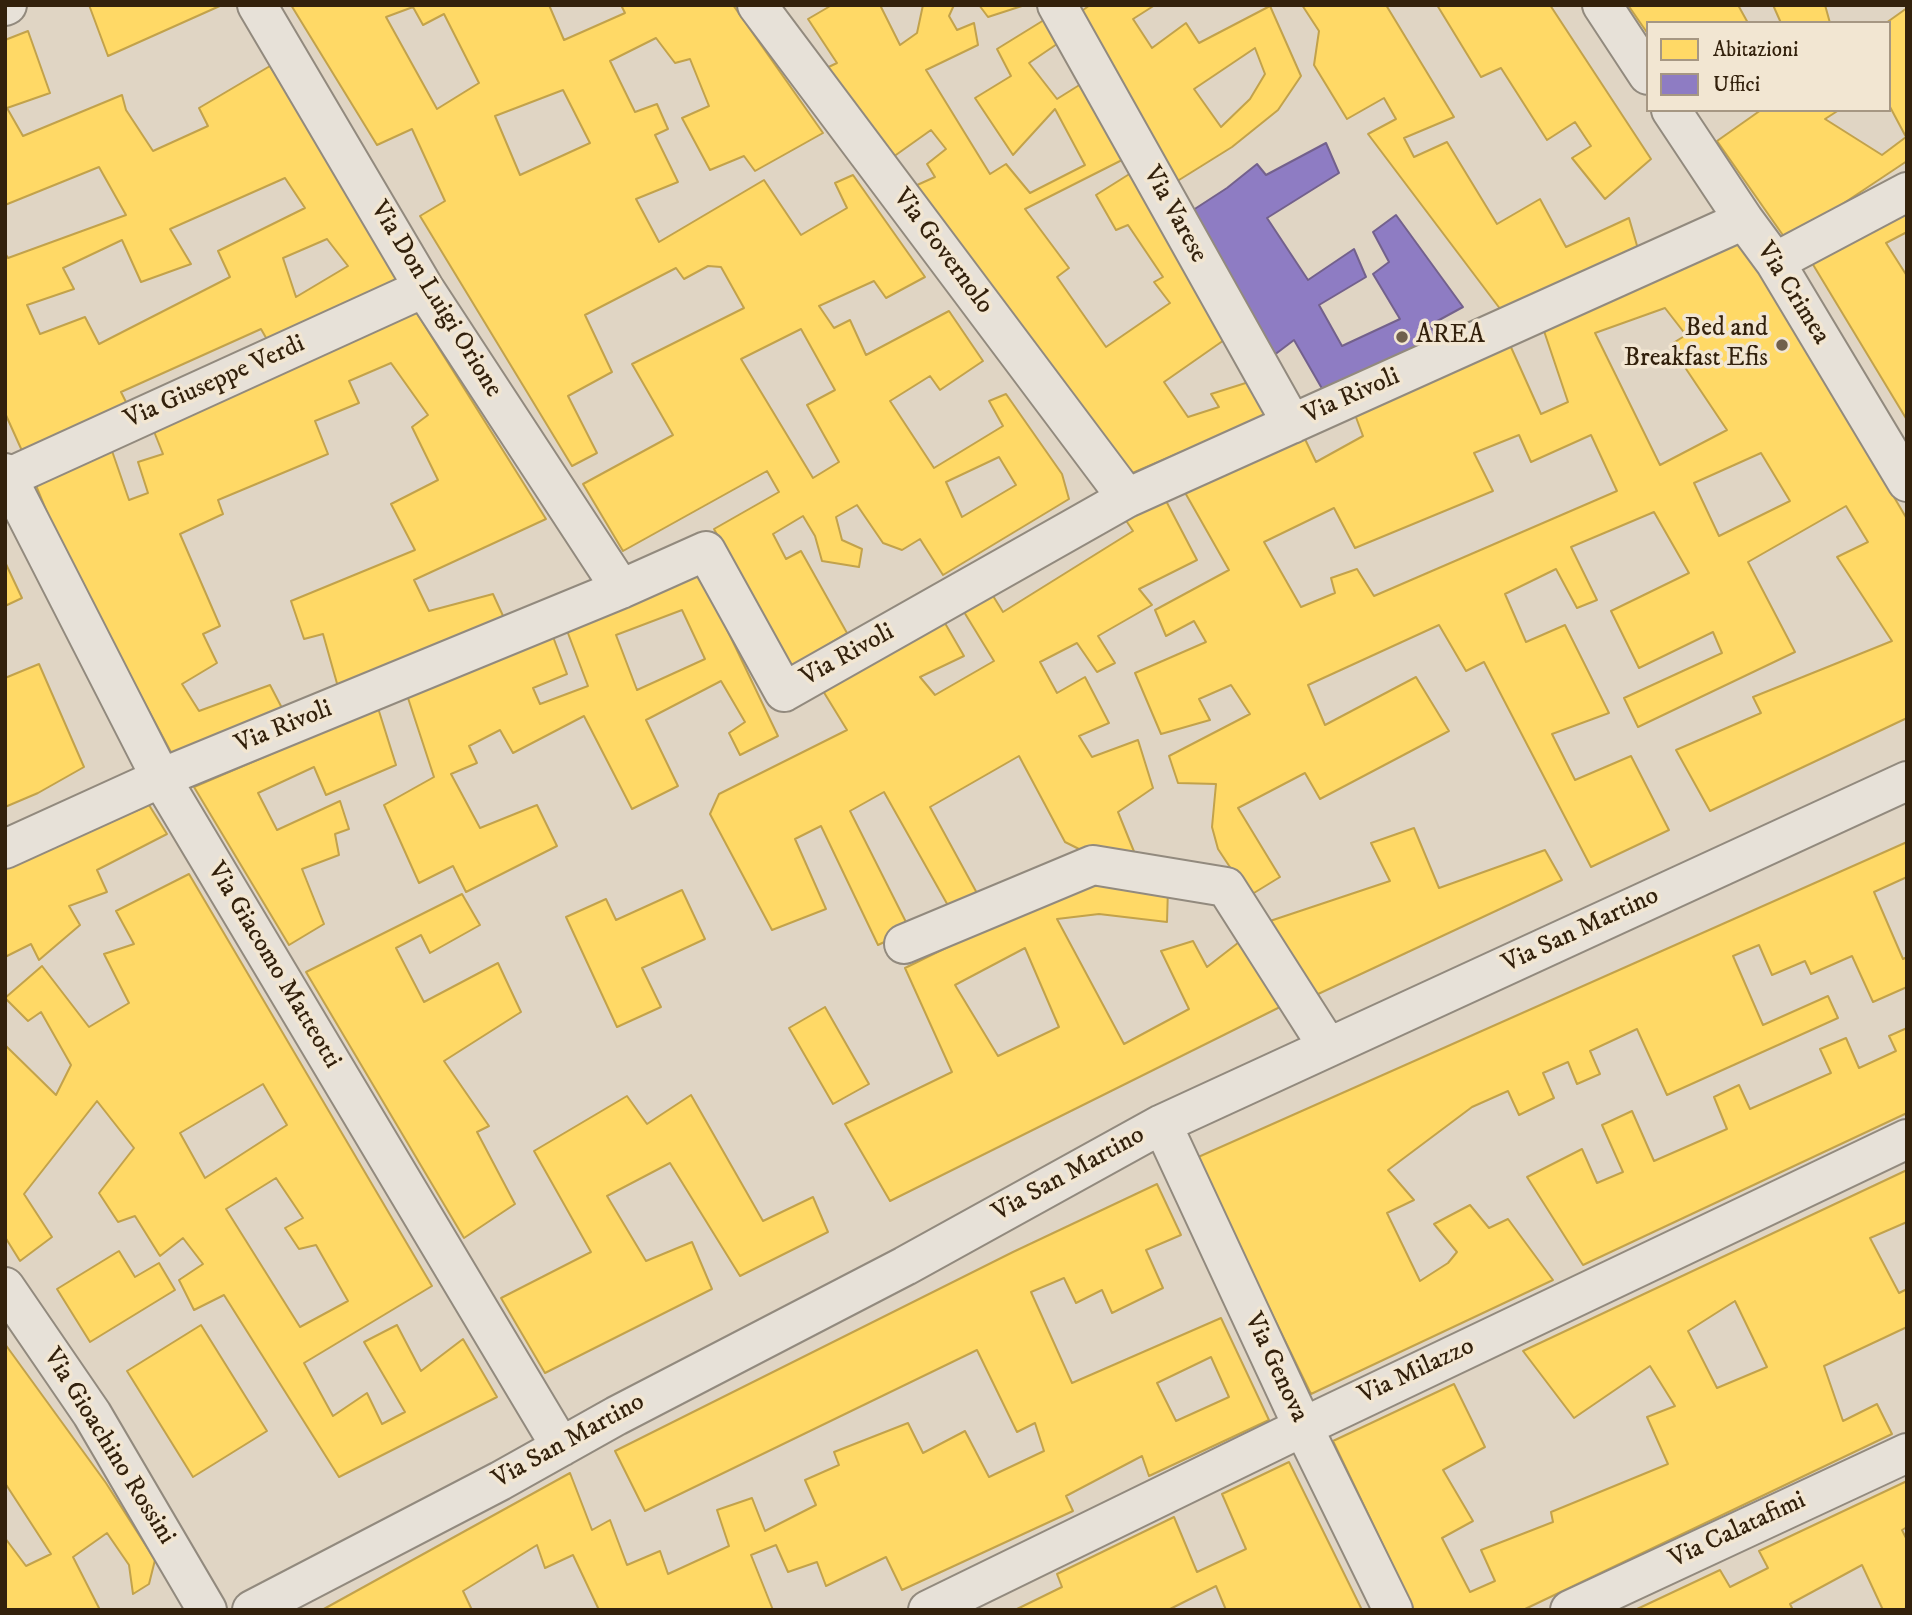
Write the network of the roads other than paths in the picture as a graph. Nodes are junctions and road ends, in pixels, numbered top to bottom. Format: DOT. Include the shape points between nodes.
graph roads {
  1 [pos="257,5"];
  2 [pos="757,5"];
  3 [pos="1057,5"];
  4 [pos="1602,5"];
  5 [pos="1646,72"];
  6 [pos="1672,112"];
  7 [pos="1907,192"];
  8 [pos="1744,220"];
  9 [pos="1775,262"];
  10 [pos="424,288"];
  11 [pos="1292,424"];
  12 [pos="6,477"];
  13 [pos="1907,482"];
  14 [pos="1128,498"];
  15 [pos="621,589"];
  16 [pos="161,778"];
  17 [pos="1907,781"];
  18 [pos="5,849"];
  19 [pos="904,944"];
  20 [pos="1328,1047"];
  21 [pos="1162,1124"];
  22 [pos="1907,1139"];
  23 [pos="5,1287"];
  24 [pos="1303,1427"];
  25 [pos="561,1447"];
  26 [pos="1907,1452"];
  27 [pos="207,1610"];
  28 [pos="253,1610"];
  29 [pos="928,1610"];
  30 [pos="1393,1610"];
  31 [pos="1570,1610"];
  1 -- 10 [label="street, Via Don Luigi Orione"];
  2 -- 14 [label="street, Via Governolo"];
  3 -- 11 [label="street, Via Varese"];
  4 -- 5 [label="street"];
  6 -- 8 [label="street, Via Crimea"];
  7 -- 9 [label="street"];
  8 -- 9 [label="street, Via Crimea"];
  8 -- 11 [label="street, Via Rivoli"];
  9 -- 13 [label="street, Via Crimea"];
  10 -- 12 [label="street, Via Giuseppe Verdi"];
  10 -- 15 [label="street, Via Don Luigi Orione"];
  11 -- 14 [label="street, Via Rivoli"];
  12 -- 16 [label="street, Via Giacomo Matteotti"];
  14 -- 15 [label="street, Via Rivoli" via="784,692 706,551"];
  15 -- 16 [label="street, Via Rivoli"];
  16 -- 18 [label="street, Via Rivoli"];
  16 -- 25 [label="street, Via Giacomo Matteotti"];
  17 -- 20 [label="street, Via San Martino"];
  19 -- 20 [label="street" via="1093,865 1226,887"];
  20 -- 21 [label="street, Via San Martino"];
  21 -- 24 [label="street, Via Genova"];
  21 -- 25 [label="street, Via San Martino"];
  22 -- 24 [label="street, Via Milazzo"];
  23 -- 27 [label="street, Via Gioachino Rossini" via="92,1413"];
  24 -- 29 [label="street, Via Milazzo"];
  24 -- 30 [label="street, Via Genova"];
  25 -- 28 [label="street, Via San Martino"];
  26 -- 31 [label="street, Via Calatafimi"];
}
